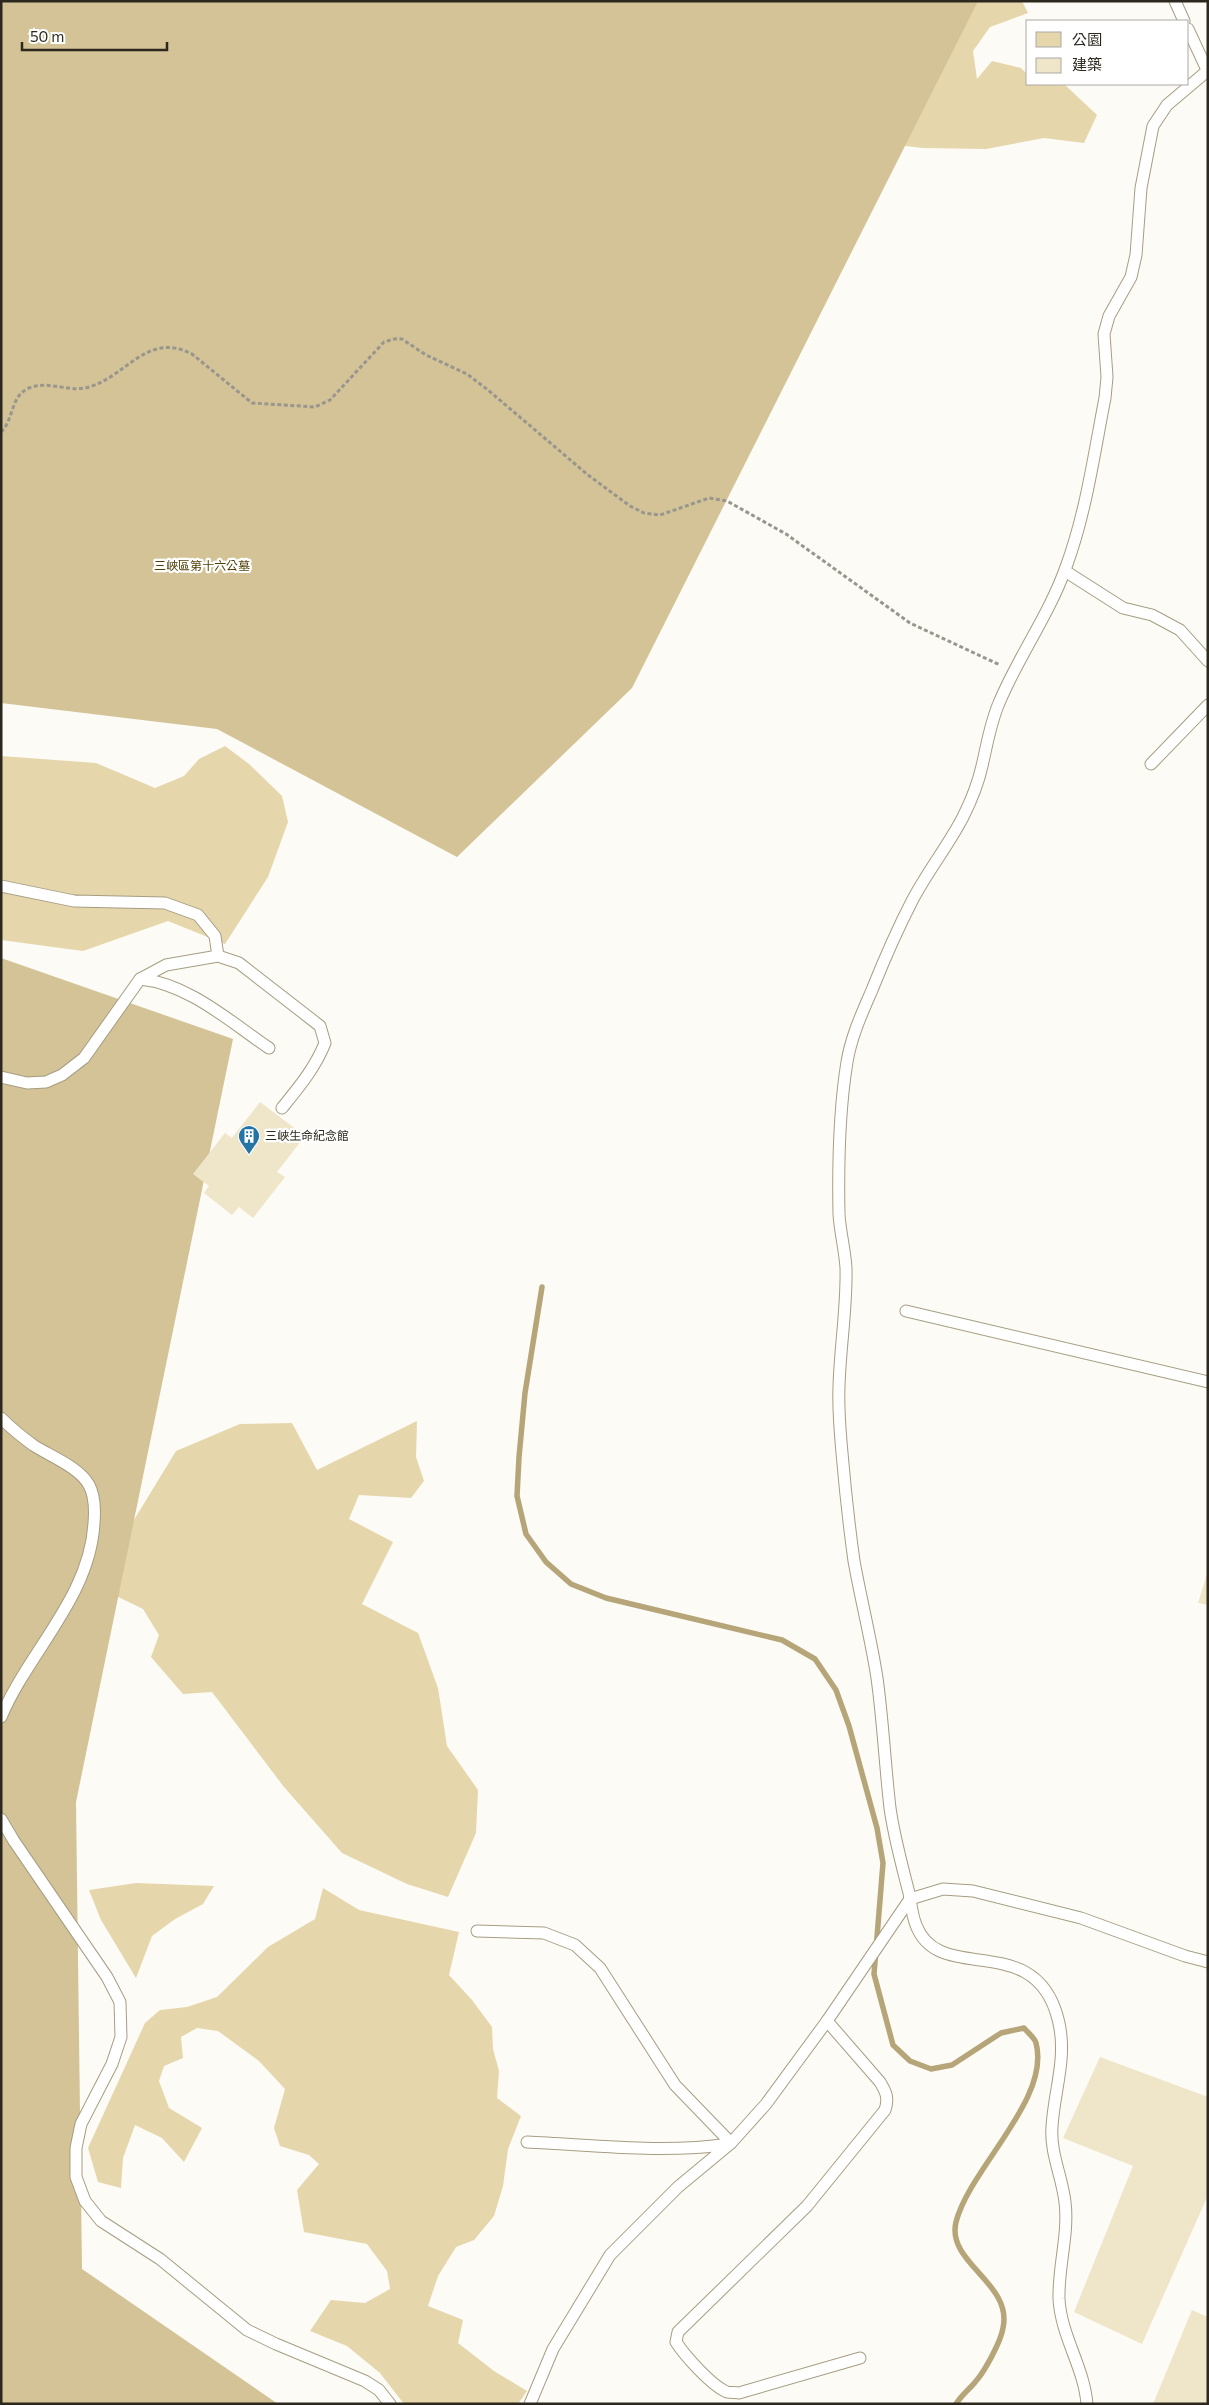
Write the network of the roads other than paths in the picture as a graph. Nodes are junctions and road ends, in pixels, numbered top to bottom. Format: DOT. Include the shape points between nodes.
graph roads {
  1 [pos="1175,1"];
  2 [pos="1184,20"];
  3 [pos="1189,31"];
  4 [pos="1207,72"];
  5 [pos="1065,571"];
  6 [pos="1208,661"];
  7 [pos="1208,705"];
  8 [pos="1150,764"];
  9 [pos="1,886"];
  10 [pos="218,956"];
  11 [pos="140,979"];
  12 [pos="268,1048"];
  13 [pos="1,1077"];
  14 [pos="282,1108"];
  15 [pos="906,1311"];
  16 [pos="1208,1382"];
  17 [pos="1,1418"];
  18 [pos="1,1717"];
  19 [pos="1,1819"];
  20 [pos="910,1899"];
  21 [pos="477,1932"];
  22 [pos="1208,1962"];
  23 [pos="827,2021"];
  24 [pos="527,2142"];
  25 [pos="731,2143"];
  26 [pos="860,2358"];
  27 [pos="390,2404"];
  28 [pos="530,2404"];
  29 [pos="1087,2404"];
  1 -- 2 [label="lane"];
  3 -- 4 [label="lane"];
  4 -- 5 [label="lane" via="1167,105 1152,126 1140,188 1134,263 1131,277 1109,316 1104,334 1105,398 1075,539"];
  5 -- 6 [label="lane" via="1116,604 1180,630"];
  5 -- 20 [label="lane" via="990,726 980,774 966,812 913,899 859,1019 847,1058 842,1104 839,1219 846,1263 839,1390 842,1453 854,1558 877,1678 891,1812"];
  7 -- 8 [label="lane"];
  9 -- 10 [label="lane" via="74,901 165,903 198,915 215,936"];
  10 -- 11 [label="lane" via="166,965"];
  10 -- 14 [label="lane" via="239,963 320,1026 325,1043 319,1058"];
  11 -- 12 [label="lane" via="161,981 190,994"];
  11 -- 13 [label="lane" via="84,1058 62,1075 46,1082 27,1083"];
  15 -- 16 [label="lane"];
  17 -- 18 [label="lane" via="32,1444 75,1471 88,1485 95,1508 88,1565"];
  19 -- 27 [label="lane" via="107,1976 120,2002 121,2037 112,2064 81,2124 76,2148 76,2177 84,2202 101,2221 160,2259 247,2330 365,2381 379,2390"];
  20 -- 22 [label="lane" via="943,1889 973,1890 1081,1918"];
  20 -- 23 [label="lane"];
  20 -- 29 [label="lane" via="914,1922 921,1937 935,1949 973,1960 1002,1962 1023,1970 1041,1984 1052,2000 1062,2044 1062,2069 1052,2128 1056,2169 1065,2198 1066,2215 1060,2307 1063,2326 1085,2387"];
  21 -- 25 [label="lane" via="544,1933 575,1945 600,1968 675,2085"];
  23 -- 25 [label="lane" via="766,2104"];
  23 -- 26 [label="lane" via="887,2092 885,2110 807,2206 678,2332 676,2342 719,2387 739,2393"];
  24 -- 25 [label="lane" via="670,2149 697,2149"];
  25 -- 28 [label="lane" via="678,2187 610,2255 553,2349"];
}
